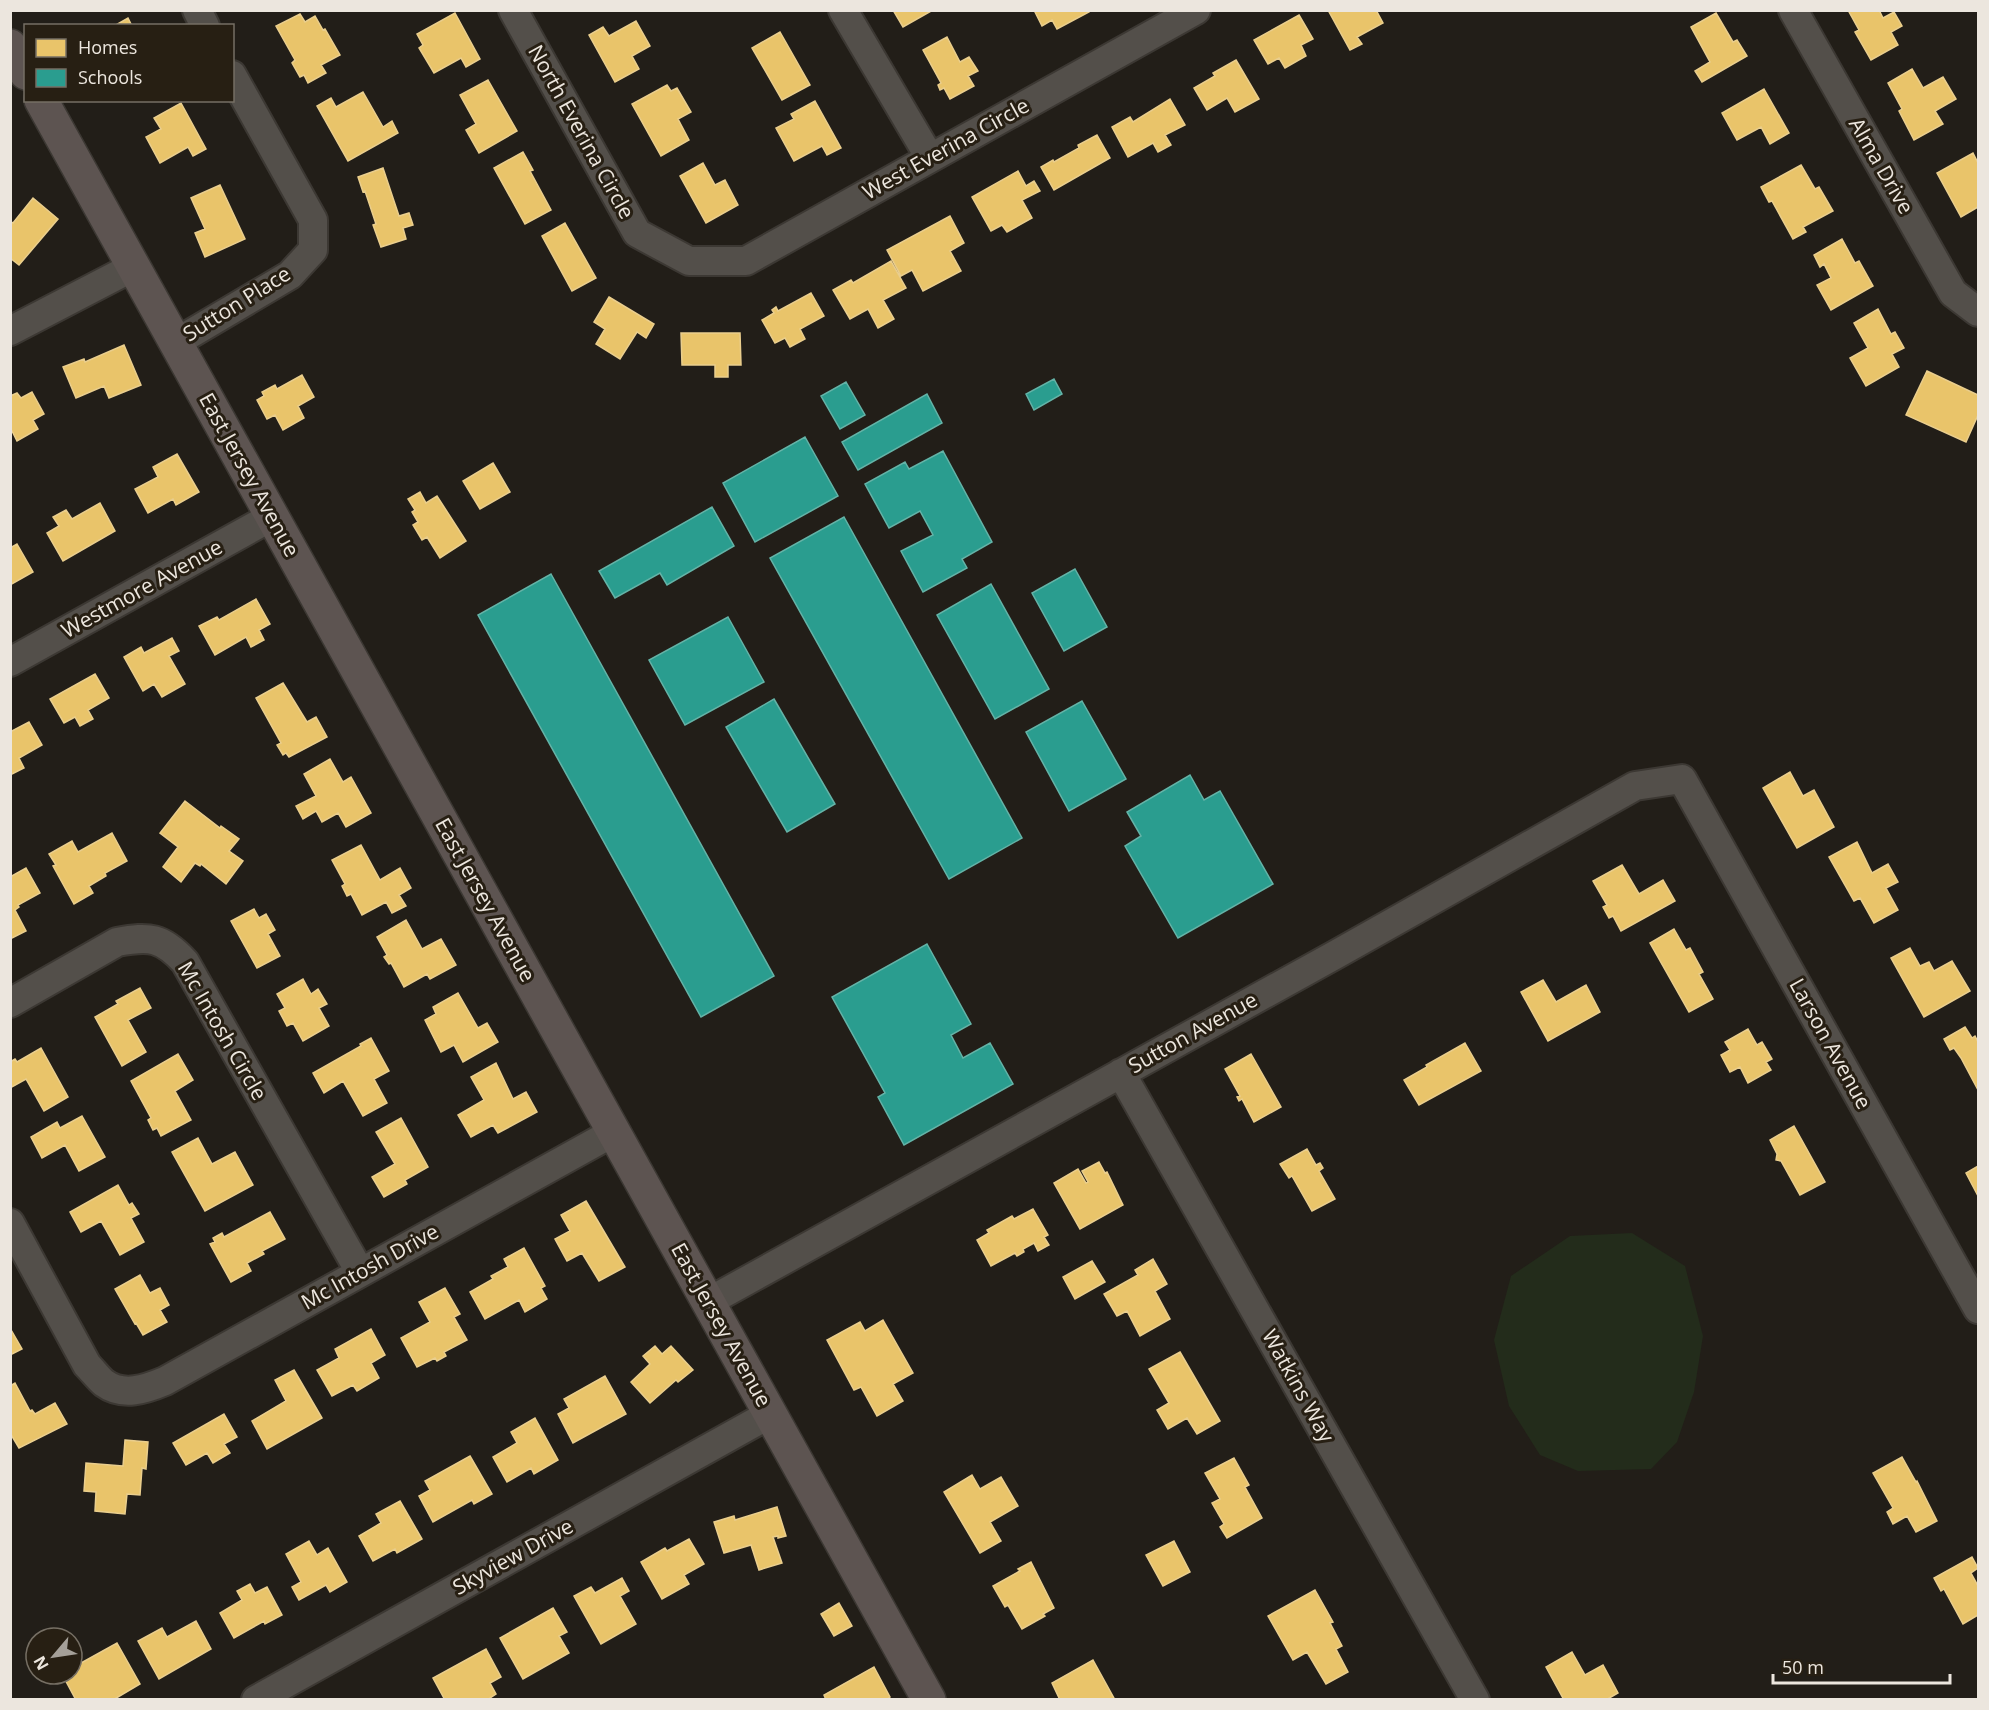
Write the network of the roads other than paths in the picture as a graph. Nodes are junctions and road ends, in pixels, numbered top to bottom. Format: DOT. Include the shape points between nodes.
graph roads {
  1 [pos="197,10"];
  2 [pos="513,10"];
  3 [pos="843,10"];
  4 [pos="1196,10"];
  5 [pos="1793,10"];
  6 [pos="1162,19"];
  7 [pos="204,24"];
  8 [pos="10,45"];
  9 [pos="24,70"];
  10 [pos="234,79"];
  11 [pos="42,102"];
  12 [pos="930,158"];
  13 [pos="689,261"];
  14 [pos="133,267"];
  15 [pos="1978,312"];
  16 [pos="10,331"];
  17 [pos="175,343"];
  18 [pos="273,516"];
  19 [pos="10,662"];
  20 [pos="1682,779"];
  21 [pos="10,1003"];
  22 [pos="1121,1073"];
  23 [pos="614,1132"];
  24 [pos="10,1223"];
  25 [pos="360,1272"];
  26 [pos="708,1302"];
  27 [pos="1978,1309"];
  28 [pos="770,1414"];
  29 [pos="256,1700"];
  30 [pos="929,1700"];
  31 [pos="1475,1700"];
  1 -- 7 [label="street"];
  2 -- 13 [label="street, North Everina Circle" via="637,233"];
  3 -- 12 [label="street"];
  4 -- 6 [label="street, West Everina Circle"];
  5 -- 15 [label="street, Alma Drive" via="1953,292"];
  6 -- 12 [label="street, West Everina Circle"];
  8 -- 9 [label="street"];
  10 -- 17 [label="street, Sutton Place" via="313,220 313,250 290,275"];
  11 -- 14 [label="street, East Jersey Avenue"];
  12 -- 13 [label="street, West Everina Circle" via="746,261"];
  14 -- 16 [label="street"];
  14 -- 17 [label="street, East Jersey Avenue"];
  17 -- 18 [label="street, East Jersey Avenue"];
  18 -- 19 [label="street, Westmore Avenue"];
  18 -- 23 [label="street, East Jersey Avenue"];
  20 -- 22 [label="street, Sutton Avenue" via="1635,786"];
  20 -- 27 [label="street, Larson Avenue"];
  21 -- 25 [label="street, Mc Intosh Circle" via="117,942 137,938 171,947 185,962"];
  22 -- 26 [label="street, Sutton Avenue"];
  22 -- 31 [label="street, Watkins Way"];
  23 -- 25 [label="street, Mc Intosh Drive"];
  23 -- 26 [label="street, East Jersey Avenue"];
  24 -- 25 [label="street, Mc Intosh Drive" via="87,1365 105,1384 123,1390 143,1390 165,1382"];
  26 -- 28 [label="street, East Jersey Avenue"];
  28 -- 29 [label="street, Skyview Drive"];
  28 -- 30 [label="street, East Jersey Avenue"];
}
